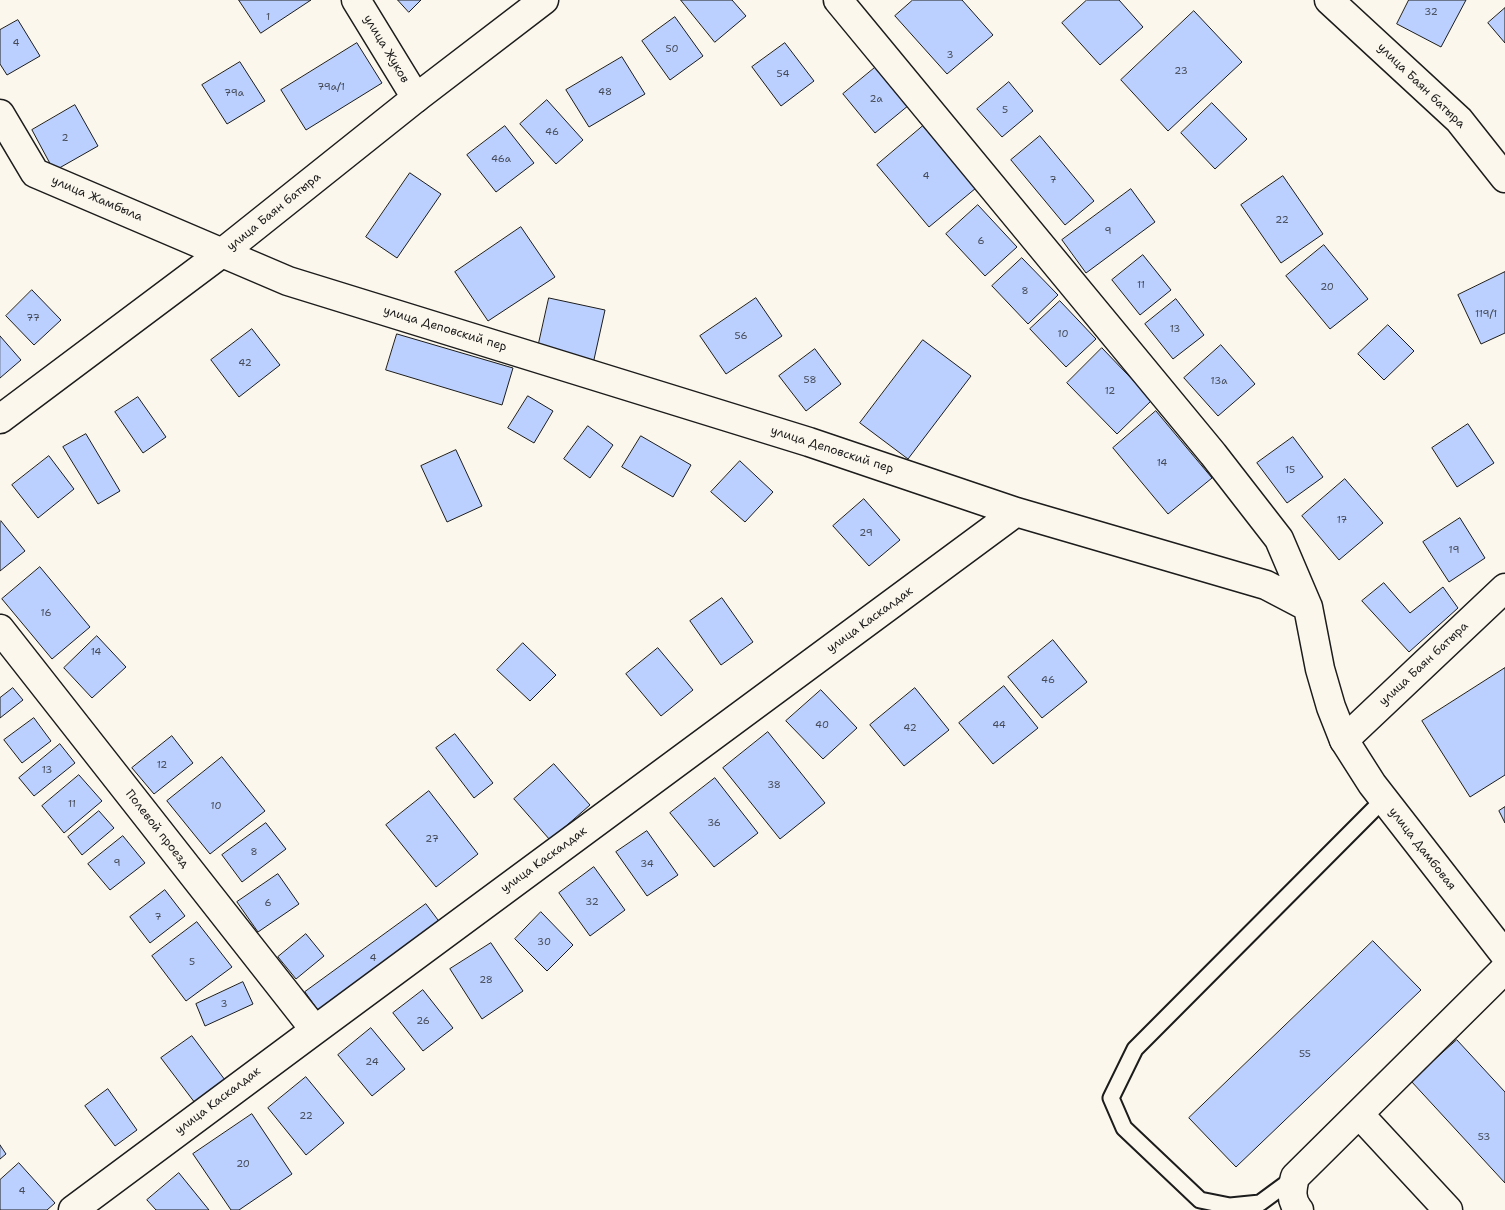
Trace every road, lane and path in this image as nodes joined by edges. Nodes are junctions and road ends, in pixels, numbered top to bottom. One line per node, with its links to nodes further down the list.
1 (356, 0): 5 (street, улица Жуков)
2 (544, 0): 5 (street, улица Баян батыра)
3 (838, 0): 12 (street)
4 (1330, 0): 7 (street, улица Баян батыра)
5 (416, 98): 8 (street, улица Баян батыра)
6 (0, 114): 8 (street, улица Жамбыла)
7 (1505, 178)
8 (223, 252): 9 (street, улица Баян батыра); 10 (street, улица Деповский пер)
9 (0, 419)
10 (1016, 512): 12 (street, улица Деповский пер); 18 (street, улица Каскалдак)
11 (1505, 588): 14 (street, улица Баян батыра)
12 (1308, 606): 14 (street)
13 (0, 629): 18 (street, Полевой проезд)
14 (1344, 740): 15 (street, улица Дамбовая)
15 (1384, 799): 16 (street, улица Дамбовая); 20 (lane)
16 (1505, 955)
17 (1505, 969): 19 (street)
18 (315, 1030): 21 (street, улица Каскалдак)
19 (1359, 1114): 20 (street); 23 (street)
20 (1295, 1177): 22 (street)
21 (73, 1210)
22 (1299, 1210)
23 (1448, 1210)

